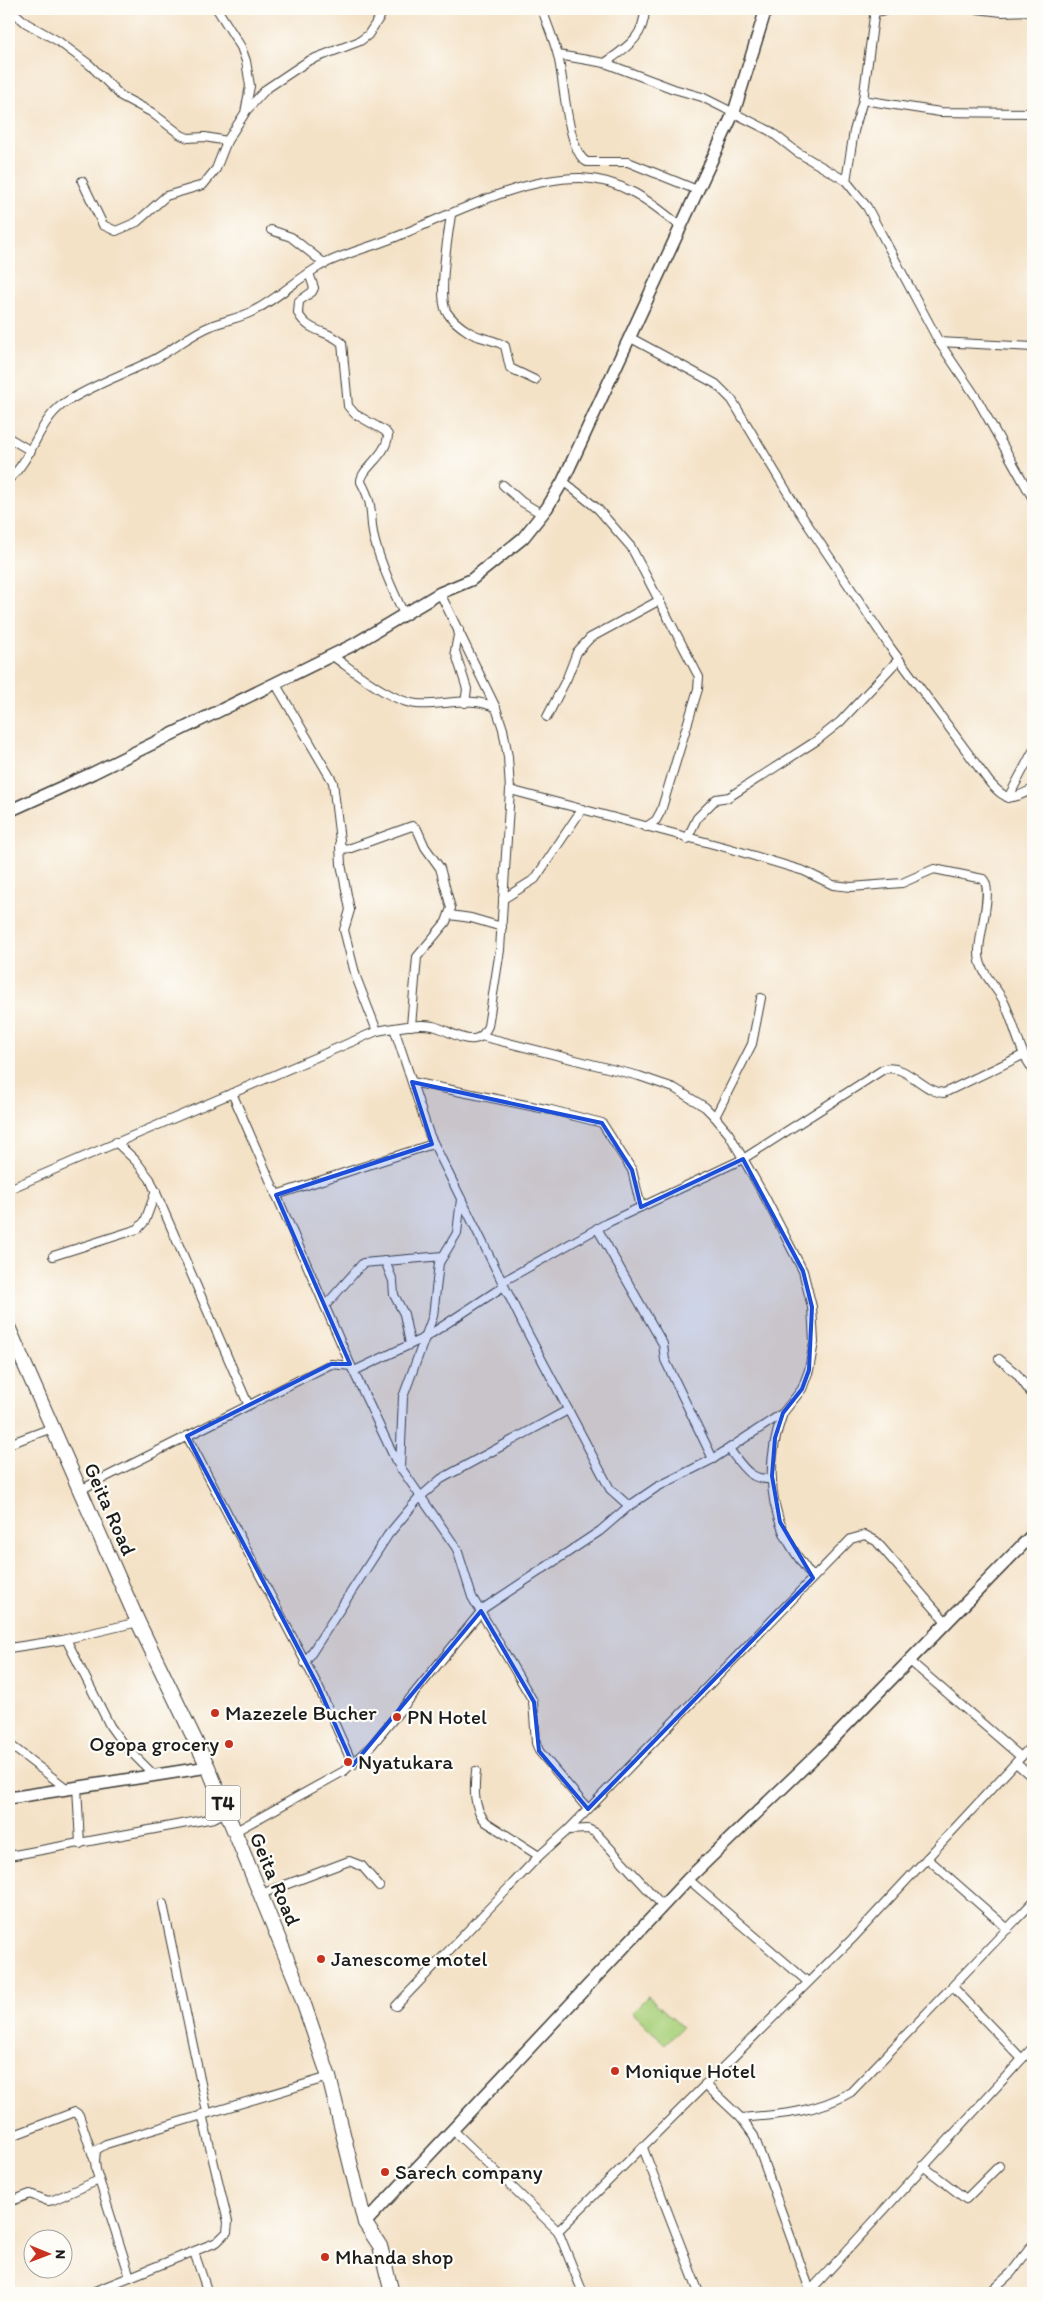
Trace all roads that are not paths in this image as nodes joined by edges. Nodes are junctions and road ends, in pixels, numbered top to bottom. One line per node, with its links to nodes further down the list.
1 (10, 9): 18 (street)
2 (217, 9): 15 (street)
3 (384, 9): 15 (street)
4 (542, 9): 11 (street)
5 (645, 9): 12 (street)
6 (766, 9): 14 (street)
7 (893, 9): 9 (street)
8 (977, 9): 10 (street)
9 (874, 10): 13 (street)
10 (1033, 12)
11 (558, 55): 12 (street); 21 (street)
12 (605, 63): 14 (street)
13 (863, 100): 16 (street); 20 (street)
14 (734, 112): 20 (street); 21 (street)
15 (245, 113): 18 (street)
16 (1033, 113): 17 (street)
17 (1033, 130)
18 (227, 141): 19 (street)
19 (82, 181)
20 (846, 181): 28 (street)
21 (697, 190): 23 (street)
22 (451, 214): 23 (street); 25 (street); 30 (street)
23 (680, 226): 27 (street)
24 (271, 230): 25 (street)
25 (325, 264): 26 (street)
26 (309, 273): 32 (street); 41 (street)
27 (629, 336): 34 (street); 44 (street)
28 (939, 342): 29 (street); 37 (street)
29 (1033, 346)
30 (536, 380)
31 (9, 438): 32 (street)
32 (31, 451): 33 (street)
33 (9, 479)
34 (563, 481): 38 (street); 40 (street)
35 (503, 485): 38 (street)
36 (1033, 487): 37 (street)
37 (1033, 499)
38 (542, 514): 39 (street)
39 (440, 593): 41 (street); 42 (street)
40 (660, 600): 48 (street); 55 (street)
41 (404, 614): 43 (street)
42 (459, 630): 46 (street); 47 (street)
43 (331, 655): 45 (street); 46 (street)
44 (899, 659): 52 (street); 56 (street)
45 (275, 683): 54 (street); 57 (street)
46 (465, 703): 47 (street)
47 (496, 708): 50 (street)
48 (547, 716)
49 (1033, 751): 52 (street)
50 (510, 790): 53 (street); 58 (street)
51 (1033, 790): 52 (street)
52 (1008, 798)
53 (582, 809): 55 (street); 58 (street)
54 (9, 811)
55 (646, 827): 56 (street)
56 (687, 838): 66 (street)
57 (340, 845): 59 (street); 64 (street)
58 (504, 899): 60 (street)
59 (450, 914): 60 (street); 62 (street)
60 (502, 927): 65 (street)
61 (761, 998): 70 (street)
62 (411, 1026): 63 (street); 65 (street)
63 (394, 1028): 64 (street); 68 (street)
64 (378, 1031): 69 (street)
65 (481, 1036): 70 (street)
66 (1023, 1055): 67 (street); 73 (street)
67 (1033, 1070)
68 (412, 1082): 72 (street); 78 (street)
69 (232, 1093): 71 (street); 76 (street)
70 (715, 1117): 73 (street)
71 (116, 1142): 74 (street); 75 (street)
72 (433, 1144): 76 (street); 77 (street)
73 (742, 1159): 78 (street); 93 (street)
74 (9, 1189)
75 (156, 1191): 80 (street); 91 (street)
76 (276, 1195): 84 (street)
77 (461, 1199): 81 (street); 83 (street)
78 (641, 1207): 79 (street)
79 (597, 1228): 83 (street); 98 (street)
80 (53, 1256)
81 (443, 1256): 82 (street); 86 (street)
82 (385, 1260): 84 (street); 87 (street)
83 (503, 1284): 86 (street); 92 (street)
84 (325, 1306): 89 (street)
85 (9, 1329): 94 (highway, Geita Road / T4)
86 (426, 1337): 87 (street); 99 (street)
87 (410, 1344): 89 (street)
88 (999, 1359): 90 (street)
89 (352, 1369): 91 (street); 99 (street)
90 (1033, 1396)
91 (248, 1404): 95 (street)
92 (568, 1410): 102 (street); 103 (street)
93 (783, 1413): 97 (street); 100 (street)
94 (52, 1428): 96 (street); 101 (highway, Geita Road / T4)
95 (187, 1436): 101 (street); 112 (street)
96 (9, 1444)
97 (729, 1449): 98 (street); 100 (street)
98 (713, 1460): 103 (street)
99 (400, 1469): 102 (street)
100 (772, 1479): 105 (street)
101 (80, 1490): 107 (highway, Geita Road / T4)
102 (419, 1498): 106 (street); 112 (street)
103 (629, 1506): 106 (street)
104 (1033, 1534): 108 (street)
105 (813, 1578): 108 (street); 124 (street)
106 (481, 1611): 116 (street); 124 (street)
107 (138, 1622): 109 (street); 117 (highway, Geita Road / T4)
108 (947, 1622): 111 (street)
109 (66, 1639): 110 (street); 119 (street)
110 (9, 1648)
111 (910, 1661): 115 (street); 132 (street)
112 (305, 1663): 116 (street)
113 (9, 1744): 121 (street)
114 (1033, 1744): 115 (street)
115 (1019, 1760): 120 (street); 131 (street)
116 (353, 1765): 127 (street)
117 (208, 1767): 119 (street); 123 (highway, Geita Road / T4)
118 (476, 1771): 130 (street)
119 (154, 1775): 121 (street)
120 (1033, 1778)
121 (71, 1787): 122 (street); 128 (street)
122 (9, 1798)
123 (226, 1812): 127 (highway, Geita Road / T4); 128 (street)
124 (585, 1812): 125 (street); 126 (street)
125 (568, 1830): 126 (street); 130 (street)
126 (592, 1830): 137 (street)
127 (234, 1832): 134 (highway, Geita Road / T4)
128 (80, 1844): 129 (street)
129 (9, 1856)
130 (539, 1856): 141 (street)
131 (928, 1858): 138 (street); 139 (street)
132 (688, 1879): 137 (street); 139 (street)
133 (379, 1886): 134 (street)
134 (261, 1894): 144 (highway, Geita Road / T4)
135 (1033, 1902): 138 (street)
136 (163, 1904): 146 (street)
137 (662, 1906): 148 (street)
138 (1008, 1930): 140 (street)
139 (808, 1982): 145 (street)
140 (954, 1987): 143 (street); 147 (street)
141 (396, 2006)
142 (1033, 2047): 143 (street)
143 (1022, 2059): 152 (street)
144 (329, 2077): 146 (street); 156 (highway, Geita Road / T4)
145 (705, 2084): 147 (street); 150 (street)
146 (205, 2113): 151 (street); 159 (street)
147 (740, 2118): 161 (street)
148 (453, 2130): 156 (street); 157 (street)
149 (9, 2136): 151 (street)
150 (643, 2148): 157 (street); 166 (street)
151 (94, 2161): 154 (street)
152 (923, 2166): 153 (street); 161 (street)
153 (999, 2166)
154 (99, 2180): 155 (street); 160 (street)
155 (9, 2202)
156 (365, 2223): 164 (highway, Geita Road / T4)
157 (558, 2231): 165 (street)
158 (1033, 2244): 167 (street)
159 (194, 2252): 160 (street); 163 (street)
160 (130, 2277): 162 (street)
161 (811, 2292)
162 (90, 2293)
163 (208, 2293)
164 (392, 2293)
165 (583, 2293)
166 (699, 2293)
167 (989, 2293)

